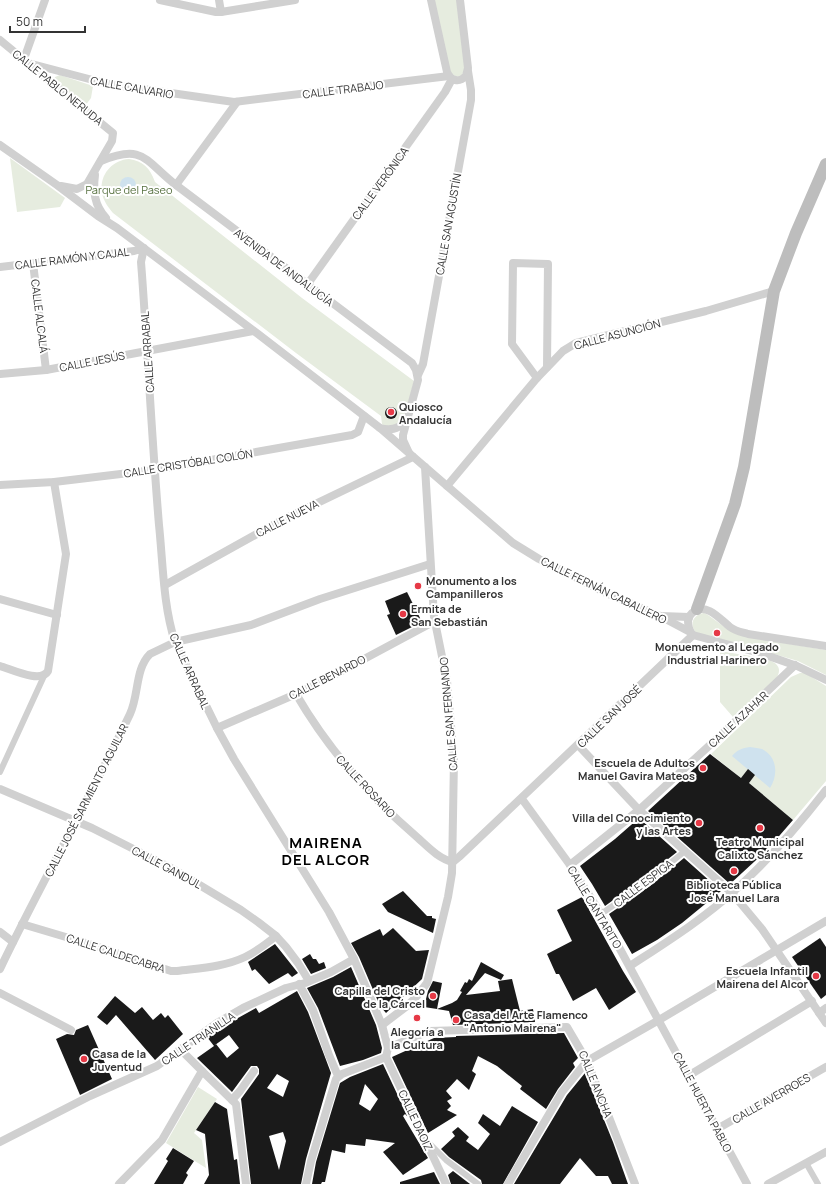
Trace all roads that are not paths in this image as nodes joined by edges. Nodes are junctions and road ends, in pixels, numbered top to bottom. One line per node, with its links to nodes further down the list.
1 (44, 0): 9 (street)
2 (160, 0): 7 (street)
3 (218, 0): 7 (street)
4 (291, 0): 7 (street)
5 (431, 0): 11 (street)
6 (460, 0): 10 (street, CALLE SAN AGUSTÍN)
7 (221, 12)
8 (0, 40): 9 (street, CALLE PABLO NERUDA)
9 (26, 61): 12 (street, CALLE CALVARIO); 14 (street, CALLE PABLO NERUDA)
10 (468, 71): 11 (street, CALLE TRABAJO); 30 (street, CALLE SAN AGUSTÍN)
11 (450, 78): 12 (street, CALLE TRABAJO); 23 (street, CALLE VERÓNICA)
12 (238, 102): 18 (street)
13 (0, 145): 17 (street)
14 (101, 161): 16 (street); 18 (street, AVENIDA DE ANDALUCÍA)
15 (826, 164): 24 (main road)
16 (95, 172): 17 (street); 19 (street)
17 (57, 185): 19 (street)
18 (176, 185): 23 (street, AVENIDA DE ANDALUCÍA)
19 (117, 228): 20 (street)
20 (144, 248): 21 (street, CALLE RAMÓN Y CAJAL); 25 (street); 26 (street, CALLE ARRABAL)
21 (33, 262): 22 (street, CALLE RAMÓN Y CAJAL); 28 (street, CALLE ALCALÁ)
22 (0, 267)
23 (307, 285): 30 (street, AVENIDA DE ANDALUCÍA)
24 (774, 291): 27 (street, CALLE ASUNCIÓN); 44 (main road)
25 (253, 331): 26 (street, CALLE JESÚS); 32 (street)
26 (147, 350): 28 (street, CALLE JESÚS); 37 (street, CALLE ARRABAL)
27 (547, 367): 31 (street, CALLE ASUNCIÓN); 31 (street)
28 (46, 370): 29 (street, CALLE JESÚS)
29 (0, 374)
30 (418, 375): 33 (street)
31 (537, 378): 40 (street, CALLE ASUNCIÓN)
32 (364, 416): 34 (street); 37 (street, CALLE CRISTÓBAL COLÓN)
33 (406, 422): 34 (street); 35 (street)
34 (380, 428): 35 (street)
35 (411, 455): 36 (street, CALLE FERNÁN CABALLERO); 42 (street, CALLE NUEVA)
36 (425, 466): 40 (street, CALLE FERNÁN CABALLERO); 41 (street, CALLE SAN FERNANDO)
37 (154, 470): 38 (street, CALLE CRISTÓBAL COLÓN); 42 (street, CALLE ARRABAL)
38 (54, 482): 39 (street, CALLE CRISTÓBAL COLÓN); 45 (street)
39 (0, 485)
40 (447, 486): 46 (street, CALLE FERNÁN CABALLERO)
41 (430, 564): 47 (street, CALLE SAN FERNANDO); 49 (street, CALLE JOSÉ SARMIENTO AGUILAR)
42 (165, 584): 49 (street, CALLE ARRABAL)
43 (0, 599): 45 (street)
44 (693, 613): 46 (street); 48 (street); 50 (street)
45 (57, 615): 53 (street)
46 (660, 616): 48 (street, CALLE FERNÁN CABALLERO)
47 (435, 621): 55 (street, CALLE BENARDO); 65 (street, CALLE SAN FERNANDO)
48 (692, 634): 51 (street, CALLE FERNÁN CABALLERO); 57 (street, CALLE SAN JOSÉ)
49 (175, 642): 56 (street, CALLE ARRABAL); 63 (street, CALLE JOSÉ SARMIENTO AGUILAR)
50 (826, 646)
51 (795, 665): 54 (street, CALLE FERNÁN CABALLERO); 62 (street, CALLE AZAHAR)
52 (0, 666): 53 (street)
53 (44, 676): 58 (street)
54 (826, 680)
55 (296, 694): 56 (street, CALLE BENARDO); 65 (street, CALLE ROSARIO)
56 (216, 728): 75 (street, CALLE ARRABAL)
57 (578, 745): 61 (street, CALLE SAN JOSÉ); 62 (street)
58 (0, 772)
59 (0, 789): 63 (street, CALLE GANDUL)
60 (826, 790): 67 (street)
61 (522, 799): 65 (street, CALLE SAN JOSÉ); 66 (street, CALLE CANTARITO)
62 (639, 810): 64 (street); 66 (street, CALLE AZAHAR)
63 (77, 820): 70 (street, CALLE JOSÉ SARMIENTO AGUILAR); 72 (street, CALLE GANDUL)
64 (685, 851): 67 (street); 68 (street, CALLE ESPIGA)
65 (453, 862): 85 (street, CALLE SAN FERNANDO)
66 (570, 865): 68 (street, CALLE CANTARITO)
67 (732, 893): 74 (street); 76 (street)
68 (601, 914): 76 (street, CALLE CANTARITO)
69 (826, 922): 74 (street)
70 (22, 924): 72 (street, CALLE CALDECABRA); 73 (street, CALLE JOSÉ SARMIENTO AGUILAR)
71 (0, 932): 73 (street)
72 (276, 936): 78 (street, CALLE GANDUL)
73 (13, 942): 77 (street, CALLE JOSÉ SARMIENTO AGUILAR)
74 (777, 950): 81 (street); 83 (street)
75 (354, 959): 78 (street, CALLE TRIANILLA); 85 (street, CALLE ARRABAL)
76 (630, 966): 83 (street, CALLE CANTARITO)
77 (0, 969)
78 (309, 981): 79 (street, CALLE TRIANILLA)
79 (299, 984): 88 (street, CALLE TRIANILLA); 94 (street)
80 (0, 993): 86 (street)
81 (812, 1001): 82 (street); 95 (street)
82 (823, 1010): 84 (street)
83 (659, 1020): 90 (street); 95 (street, CALLE HUERTA PABLO)
84 (826, 1023)
85 (382, 1026): 87 (street, CALLE ARRABAL)
86 (71, 1030)
87 (388, 1048): 89 (street); 90 (street, CALLE ANCHA)
88 (181, 1050): 92 (street); 99 (street, CALLE TRIANILLA)
89 (386, 1057): 94 (street); 98 (street, CALLE DAOIZ)
90 (588, 1061): 107 (street); 108 (street, CALLE ANCHA)
91 (826, 1067): 97 (street, CALLE AVERROES)
92 (202, 1071): 96 (street); 102 (street)
93 (254, 1071): 96 (street)
94 (338, 1076): 104 (street)
95 (688, 1076): 97 (street, CALLE HUERTA PABLO)
96 (232, 1100): 103 (street)
97 (716, 1129): 109 (street, CALLE HUERTA PABLO)
98 (426, 1140): 105 (street, CALLE DAOIZ); 106 (street)
99 (0, 1142)
100 (826, 1152): 101 (street)
101 (806, 1163): 110 (street); 111 (street)
102 (119, 1184)
103 (246, 1184)
104 (306, 1184)
105 (446, 1184)
106 (478, 1184)
107 (508, 1184)
108 (635, 1184)
109 (747, 1184)
110 (768, 1184)
111 (818, 1184)

